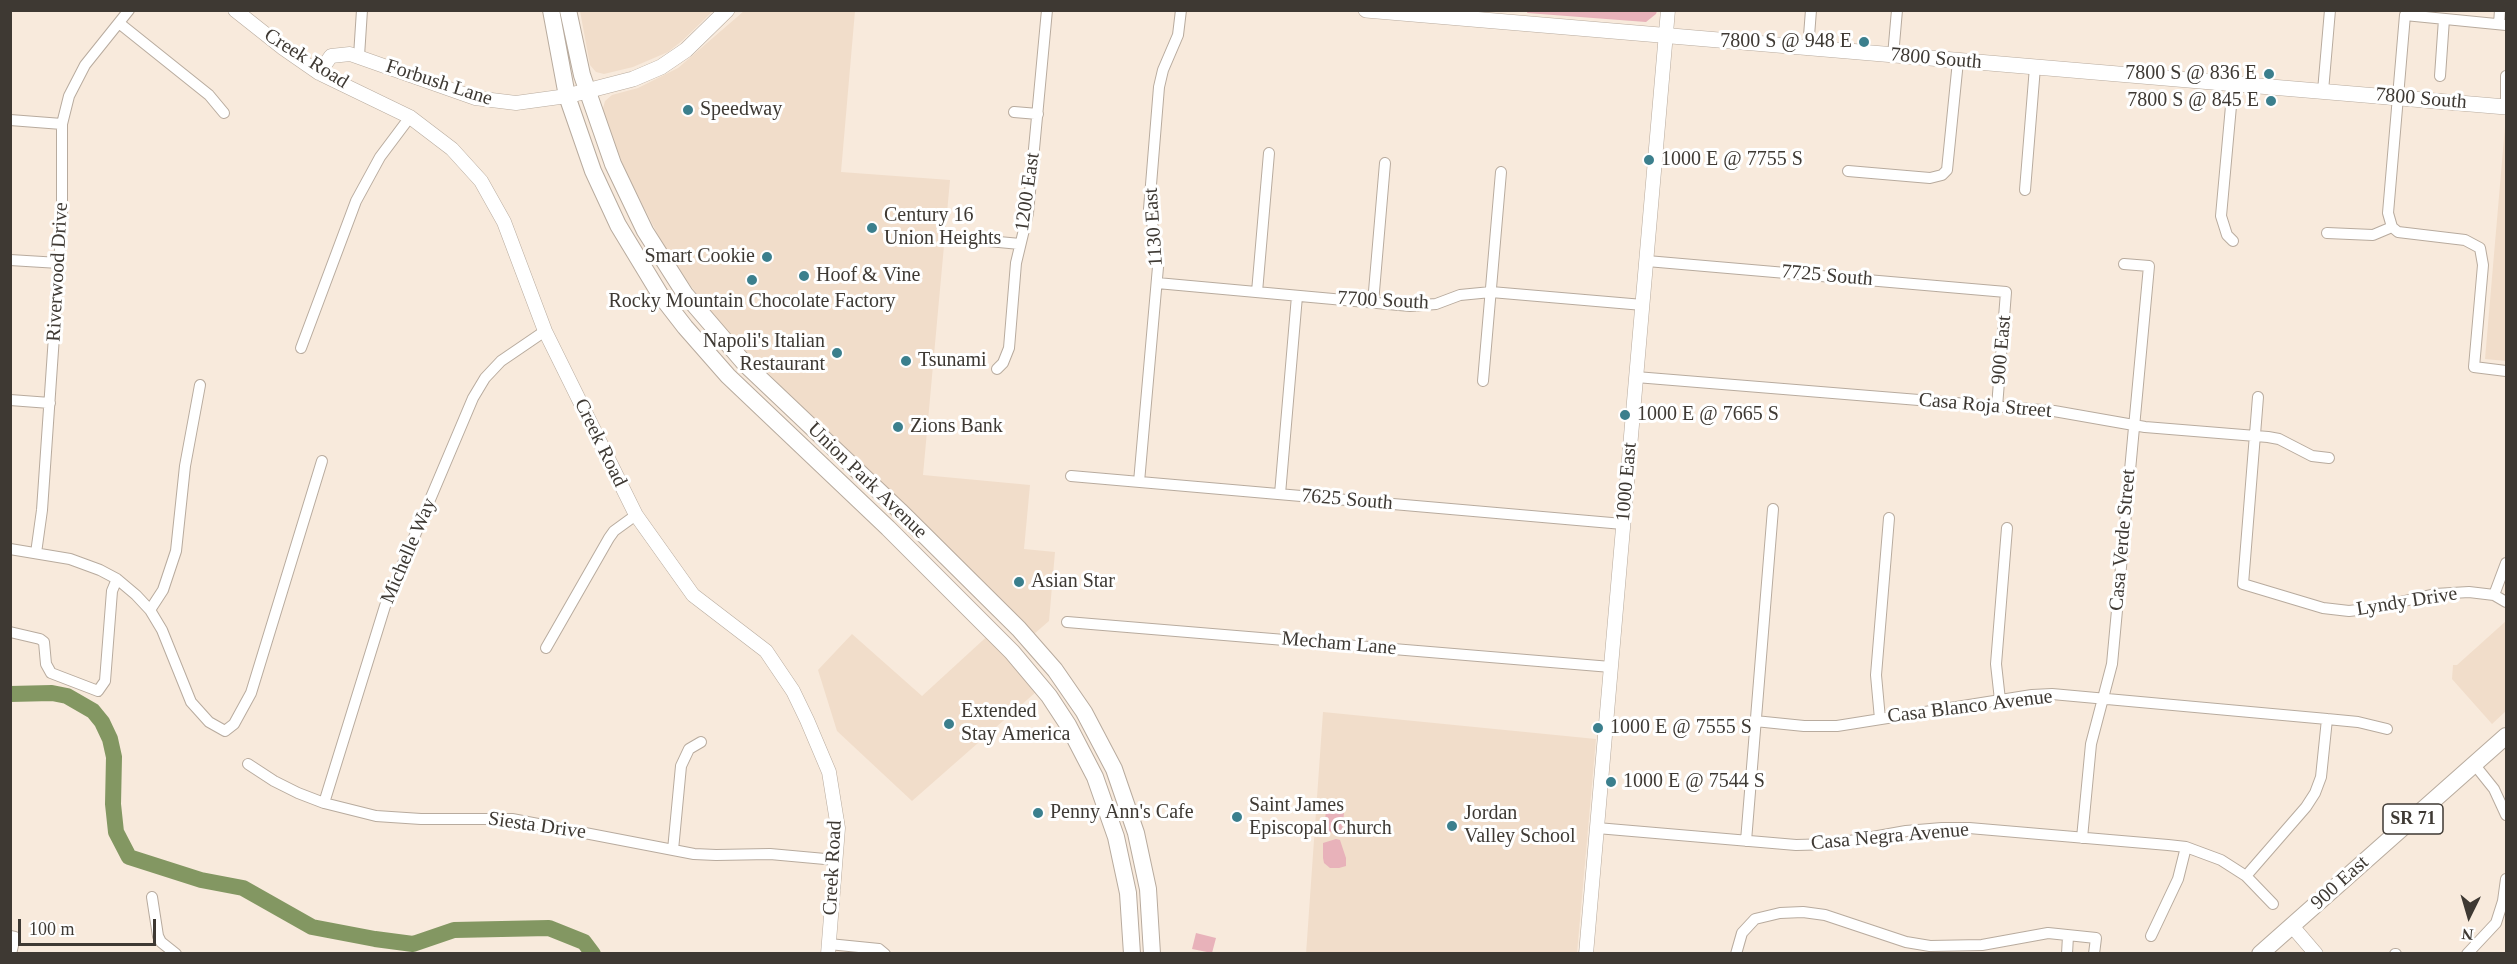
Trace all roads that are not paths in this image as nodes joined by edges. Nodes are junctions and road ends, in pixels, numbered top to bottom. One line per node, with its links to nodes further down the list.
1 (129, 10): 16 (street, Riverwood Drive)
2 (235, 10): 24 (street, Creek Road)
3 (362, 10): 20 (street)
4 (551, 10): 30 (main road, Union Park Avenue)
5 (568, 10): 29 (main road, Union Park Avenue)
6 (727, 10): 29 (main road)
7 (1047, 10): 35 (street, 1200 East)
8 (1182, 10): 53 (street, 1130 East)
9 (1366, 10): 18 (main road, 7800 South)
10 (1668, 10): 18 (street, 1000 East)
11 (1811, 10): 19 (street)
12 (1897, 10): 21 (street)
13 (2330, 10): 28 (street)
14 (2500, 10): 17 (street)
15 (2444, 19): 17 (street); 25 (street); 31 (street)
16 (120, 23): 34 (street); 38 (street, Riverwood Drive)
17 (2503, 24)
18 (1666, 37): 19 (main road, 7800 South); 50 (street, 1000 East)
19 (1808, 49): 21 (main road, 7800 South)
20 (358, 56): 24 (street, Forbush Lane); 30 (street, Forbush Lane)
21 (1893, 56): 22 (main road, 7800 South)
22 (1958, 61): 23 (main road, 7800 South); 41 (street)
23 (2034, 67): 27 (main road, 7800 South); 43 (street)
24 (319, 73): 36 (street, Creek Road)
25 (2440, 76)
26 (2506, 76): 32 (street)
27 (2233, 84): 28 (main road, 7800 South); 47 (street)
28 (2323, 91): 31 (main road, 7800 South)
29 (587, 92): 30 (main road); 125 (main road, Union Park Avenue)
30 (567, 96): 124 (main road, Union Park Avenue)
31 (2398, 98): 32 (main road, 7800 South); 44 (street)
32 (2506, 106)
33 (1014, 112): 35 (street)
34 (224, 113)
35 (1038, 114): 48 (street, 1200 East)
36 (410, 117): 60 (street, Creek Road); 61 (street)
37 (10, 120): 38 (street)
38 (62, 124): 51 (street, Riverwood Drive)
39 (1269, 153): 54 (street)
40 (1385, 163): 58 (street)
41 (1848, 171)
42 (1501, 172): 55 (street)
43 (2025, 190)
44 (2392, 227): 45 (street); 63 (street)
45 (2327, 233)
46 (967, 239): 48 (street)
47 (2234, 241)
48 (1020, 244): 62 (street, 1200 East)
49 (10, 260): 51 (street)
50 (1647, 261): 56 (street, 7725 South); 59 (street, 1000 East)
51 (59, 263): 69 (street, Riverwood Drive)
52 (2124, 264): 71 (street, Casa Verde Street)
53 (1157, 283): 54 (street, 7700 South); 76 (street, 1130 East)
54 (1257, 292): 57 (street, 7700 South)
55 (1491, 292): 58 (street, 7700 South); 59 (street, 7700 South); 65 (street)
56 (2006, 292): 70 (street, 900 East)
57 (1298, 296): 58 (street, 7700 South); 77 (street)
58 (1373, 303)
59 (1643, 305): 64 (street, 1000 East)
60 (545, 331): 79 (street, Creek Road); 104 (street, Michelle Way)
61 (301, 348)
62 (996, 369)
63 (2506, 371)
64 (1636, 377): 70 (street, Casa Roja Street); 81 (street, 1000 East)
65 (1483, 381)
66 (200, 386): 89 (street)
67 (2258, 397): 72 (street)
68 (10, 400): 69 (street)
69 (50, 403): 84 (street, Riverwood Drive)
70 (1997, 407): 71 (street, Casa Roja Street)
71 (2134, 425): 72 (street, Casa Roja Street); 94 (street, Casa Verde Street)
72 (2257, 435): 73 (street, Casa Roja Street); 87 (street, Lyndy Drive)
73 (2329, 458)
74 (322, 461): 89 (street)
75 (1071, 476): 76 (street, 7625 South)
76 (1139, 482): 77 (street, 7625 South)
77 (1280, 494): 81 (street, 7625 South)
78 (1773, 509): 98 (street)
79 (636, 516): 92 (street); 111 (street, Creek Road)
80 (1889, 518): 96 (street)
81 (1623, 524): 93 (street, 1000 East)
82 (2007, 528): 95 (street)
83 (10, 549): 84 (street)
84 (36, 553): 86 (street)
85 (2506, 563): 87 (street)
86 (117, 579): 89 (street); 91 (street)
87 (2494, 595): 88 (street, Lyndy Drive)
88 (2506, 602)
89 (150, 610)
90 (1067, 622): 93 (street, Mecham Lane)
91 (10, 632)
92 (546, 648)
93 (1611, 667): 106 (street, 1000 East)
94 (2103, 699): 95 (street, Casa Blanco Avenue); 97 (street, Casa Blanco Avenue); 107 (street, Casa Verde Street)
95 (2000, 700): 96 (street, Casa Blanco Avenue)
96 (1880, 719): 98 (street, Casa Blanco Avenue)
97 (2327, 719): 99 (street, Casa Blanco Avenue); 112 (street)
98 (1755, 721): 108 (street)
99 (2387, 729)
100 (2506, 736): 103 (main road, SR 71)
101 (701, 742): 110 (street)
102 (248, 764): 104 (street, Siesta Drive)
103 (2474, 765): 105 (street); 116 (main road, 900 East / SR 71)
104 (324, 803): 110 (street, Siesta Drive)
105 (2506, 815)
106 (1597, 828): 108 (street, Casa Negra Avenue); 126 (street, 1000 East)
107 (2082, 838): 108 (street, Casa Negra Avenue); 109 (street, Casa Negra Avenue)
108 (1746, 841)
109 (2187, 847): 112 (street, Casa Negra Avenue); 119 (street)
110 (673, 850): 111 (street, Siesta Drive)
111 (836, 860): 120 (street, Creek Road)
112 (2246, 876): 115 (street, Casa Negra Avenue)
113 (2506, 879): 132 (street)
114 (152, 897): 122 (street)
115 (2273, 904)
116 (2292, 926): 130 (main road, 900 East / SR 71); 131 (street)
117 (10, 936): 121 (street)
118 (2068, 936): 127 (street); 128 (street); 129 (street)
119 (2151, 936)
120 (829, 949): 123 (street)
121 (12, 954)
122 (176, 954)
123 (885, 954)
124 (1132, 954)
125 (1152, 954)
126 (1586, 954)
127 (1736, 954)
128 (2067, 954)
129 (2094, 954)
130 (2260, 954)
131 (2316, 954)
132 (2467, 954)

